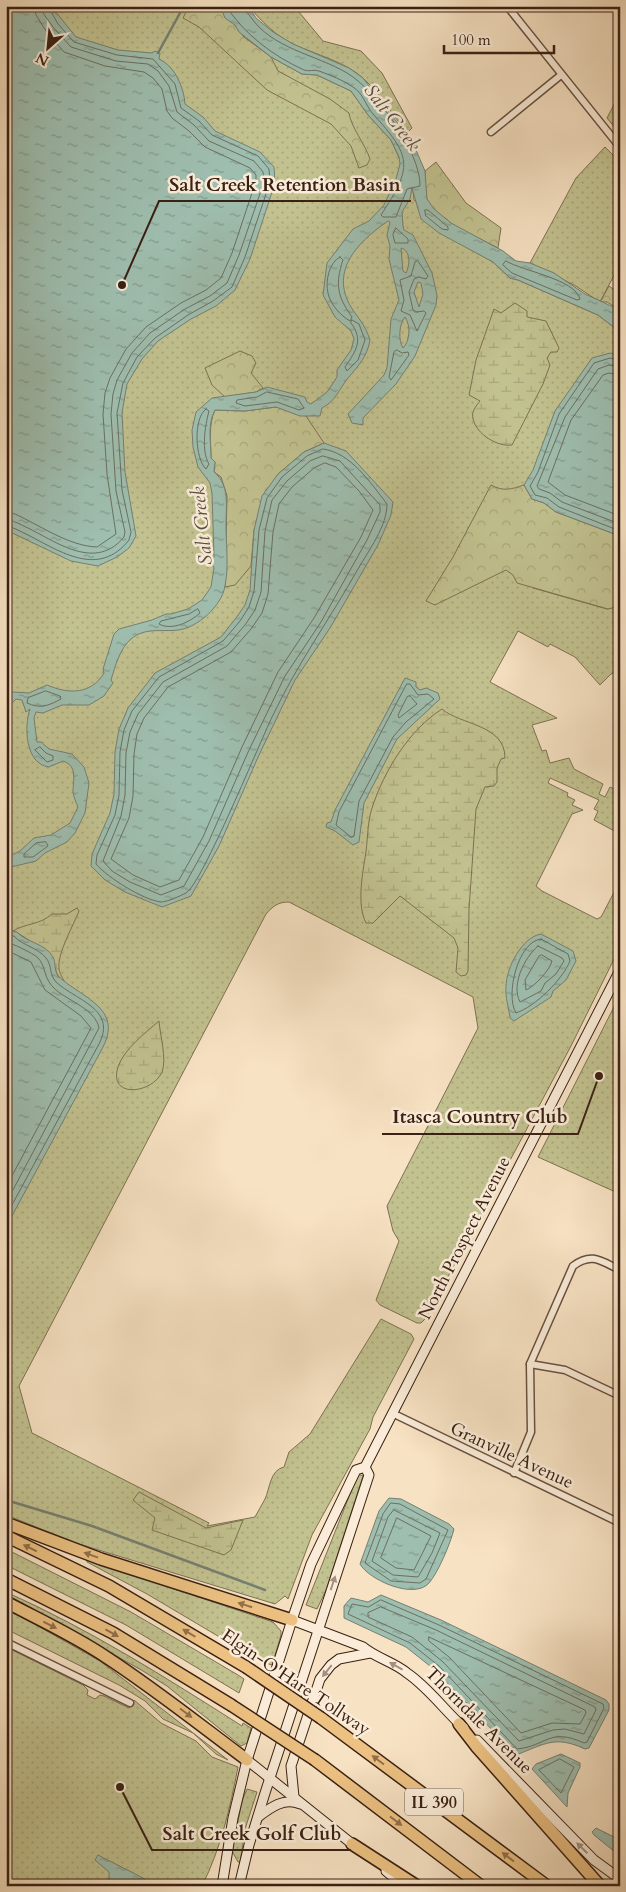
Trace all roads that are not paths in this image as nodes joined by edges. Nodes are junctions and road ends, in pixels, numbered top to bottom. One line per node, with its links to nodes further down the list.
1 (507, 6): 2 (street)
2 (562, 75): 3 (street); 4 (street)
3 (491, 132)
4 (620, 147)
5 (620, 970): 9 (main road, North Prospect Avenue)
6 (620, 1270): 7 (street)
7 (530, 1364): 8 (street); 11 (street)
8 (620, 1396)
9 (392, 1413): 10 (main road, North Prospect Avenue); 11 (street, Granville Avenue)
10 (364, 1467): 17 (main road, North Prospect Avenue); 18 (main road, North Prospect Avenue, one-way to 10)
11 (514, 1473): 13 (street, Granville Avenue)
12 (6, 1523): 17 (highway, one-way to 12)
13 (620, 1523)
14 (6, 1536): 35 (highway, Elgin-O'Hare Tollway / IL 390, one-way to 14, bridge)
15 (6, 1579): 34 (highway, IL 390, one-way to 34, bridge)
16 (6, 1602): 23 (highway, one-way to 23)
17 (292, 1620): 18 (main road, Thorndale Avenue); 23 (main road, North Prospect Avenue)
18 (318, 1629): 20 (main road, Thorndale Avenue); 24 (main road, North Prospect Avenue)
19 (6, 1642): 21 (street)
20 (370, 1653): 22 (main road, Thorndale Avenue, one-way to 20); 25 (main road, one-way to 25)
21 (130, 1703)
22 (459, 1724): 29 (main road, Thorndale Avenue, one-way to 22); 36 (highway)
23 (247, 1760): 24 (main road); 30 (main road, North Prospect Avenue)
24 (270, 1778): 25 (main road); 27 (main road, North Prospect Avenue)
25 (294, 1797): 26 (main road)
26 (306, 1807): 27 (main road); 28 (main road)
27 (258, 1817): 31 (main road, North Prospect Avenue)
28 (352, 1844): 32 (main road); 33 (highway)
29 (620, 1880)
30 (222, 1886)
31 (239, 1886)
32 (404, 1886)
33 (417, 1886)
34 (481, 1886)
35 (548, 1886)
36 (600, 1886)

